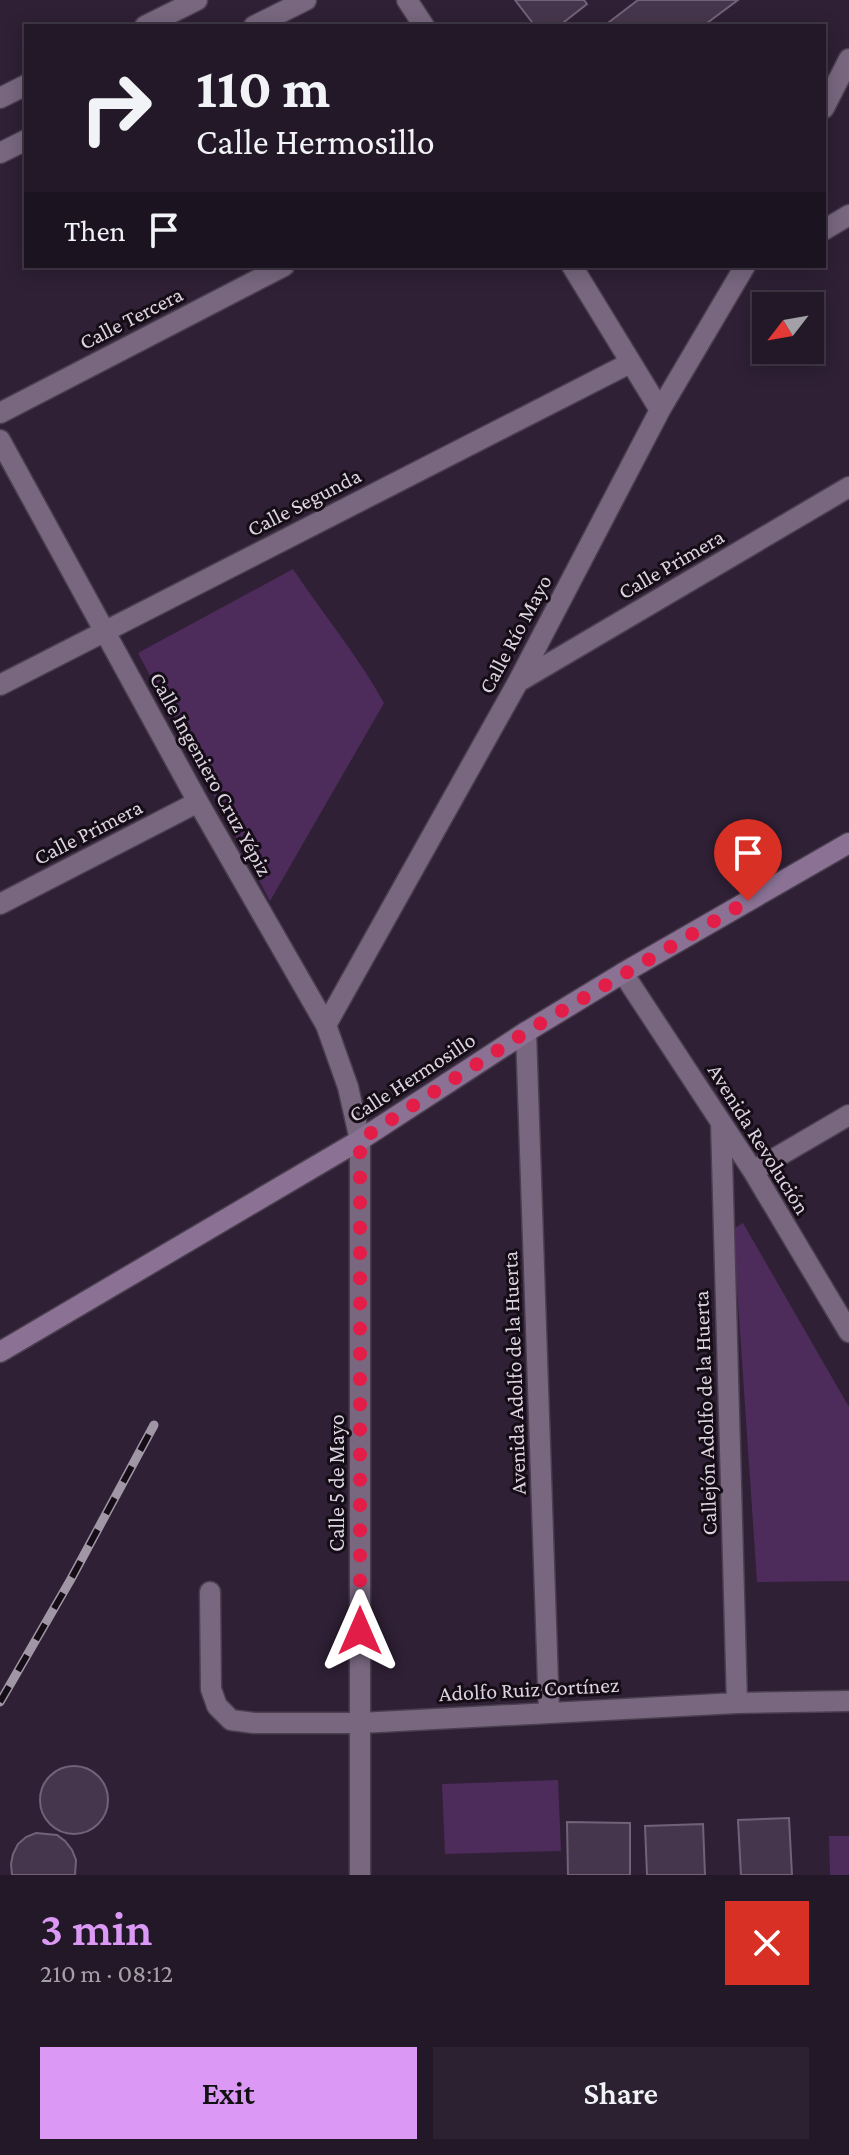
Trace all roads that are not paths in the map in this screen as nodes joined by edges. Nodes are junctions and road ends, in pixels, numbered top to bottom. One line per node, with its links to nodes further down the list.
1 (197, 0): 4 (street)
2 (306, 0): 5 (street)
3 (407, 0): 6 (street)
4 (149, 24)
5 (258, 24)
6 (423, 24)
7 (849, 59): 10 (street)
8 (24, 86): 9 (street)
9 (0, 98)
10 (826, 104)
11 (24, 141): 12 (street)
12 (0, 153)
13 (849, 215): 14 (street)
14 (826, 229)
15 (280, 268): 20 (street, Calle Tercera)
16 (573, 268): 18 (street)
17 (742, 272): 19 (street, Calle Río Mayo)
18 (630, 363): 19 (street); 23 (street, Calle Segunda)
19 (660, 410): 24 (street, Calle Río Mayo)
20 (0, 413)
21 (0, 440): 23 (street, Calle Ingeniero Cruz Yépiz)
22 (849, 487): 24 (street, Calle Primera)
23 (103, 631): 25 (street, Calle Segunda); 26 (street, Calle Ingeniero Cruz Yépiz)
24 (518, 682): 30 (street, Calle Río Mayo)
25 (0, 685)
26 (198, 802): 28 (street, Calle Primera); 30 (street, Calle Ingeniero Cruz Yépiz)
27 (849, 843): 29 (street, Calle Hermosillo)
28 (0, 904)
29 (623, 973): 31 (street, Calle Hermosillo); 33 (street, Avenida Revolución)
30 (326, 1025): 34 (street, Calle Ingeniero Cruz Yépiz)
31 (526, 1032): 34 (street, Calle Hermosillo); 41 (street, Avenida Adolfo de la Huerta)
32 (849, 1115): 35 (street)
33 (721, 1122): 35 (street, Avenida Revolución); 40 (street, Callejón Adolfo de la Huerta)
34 (360, 1140): 37 (street, Calle Hermosillo); 42 (street, Calle 5 de Mayo)
35 (753, 1171): 36 (street, Avenida Revolución)
36 (849, 1332)
37 (0, 1352)
38 (210, 1592): 42 (street, Adolfo Ruiz Cortínez)
39 (849, 1701): 40 (street, Adolfo Ruiz Cortínez)
40 (737, 1703): 41 (street, Adolfo Ruiz Cortínez)
41 (549, 1712): 42 (street, Adolfo Ruiz Cortínez)
42 (360, 1723): 43 (street, Calle 5 de Mayo)
43 (360, 1875)

